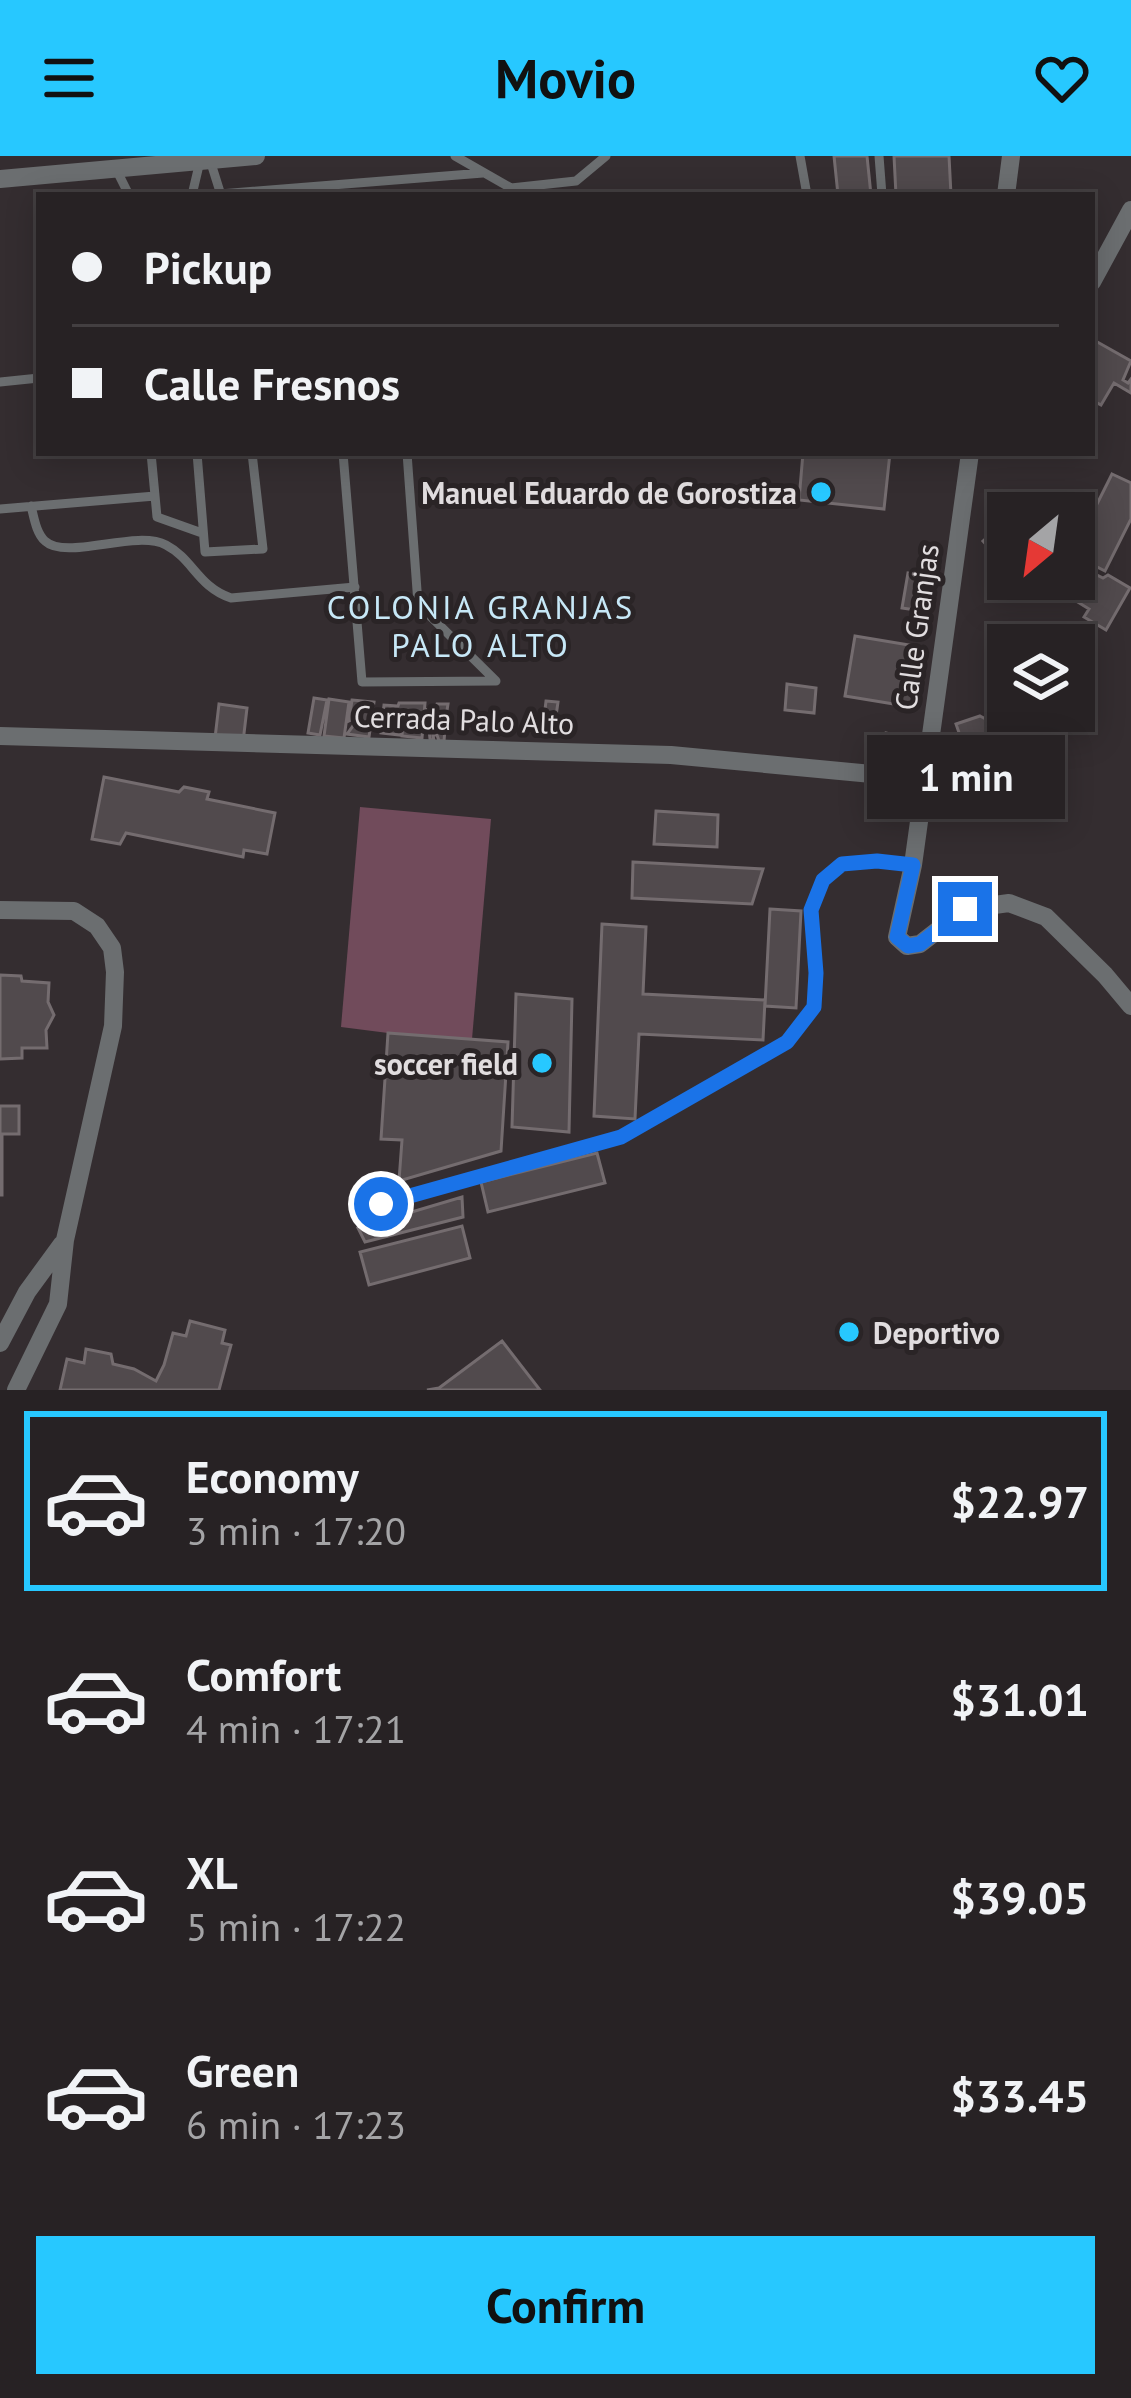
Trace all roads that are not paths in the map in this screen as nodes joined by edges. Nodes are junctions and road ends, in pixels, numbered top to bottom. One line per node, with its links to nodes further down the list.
1 (256, 156): 7 (street)
2 (455, 156): 9 (lane)
3 (606, 156): 9 (lane)
4 (800, 156): 15 (lane)
5 (879, 156): 16 (lane)
6 (1011, 156): 17 (street)
7 (205, 160): 8 (street); 12 (lane); 13 (lane)
8 (116, 169): 10 (street); 11 (lane)
9 (483, 173): 14 (lane)
10 (0, 179)
11 (128, 192)
12 (193, 192)
13 (219, 192)
14 (245, 192)
15 (806, 192)
16 (882, 192)
17 (1006, 192)
18 (1131, 210): 19 (street)
19 (1095, 276)
20 (36, 378): 21 (lane)
21 (0, 382)
22 (151, 456): 30 (lane)
23 (197, 456): 33 (lane)
24 (252, 456): 33 (lane)
25 (343, 456): 34 (lane)
26 (407, 456): 34 (lane)
27 (970, 456): 29 (street, Calle Granjas)
28 (984, 456): 29 (street)
29 (967, 477): 36 (street, Calle Granjas)
30 (155, 496): 31 (lane); 33 (lane)
31 (31, 506): 32 (lane); 34 (lane)
32 (0, 508)
33 (202, 533)
34 (355, 587)
35 (0, 736): 36 (street, Cerrada Palo Alto)
36 (925, 779): 37 (street, Calle Granjas)
37 (913, 865): 39 (street, Calle Granjas); 40 (lane)
38 (0, 910): 41 (street)
39 (1131, 1006)
40 (381, 1204)
41 (64, 1240): 42 (street); 43 (street)
42 (0, 1343)
43 (16, 1390)

